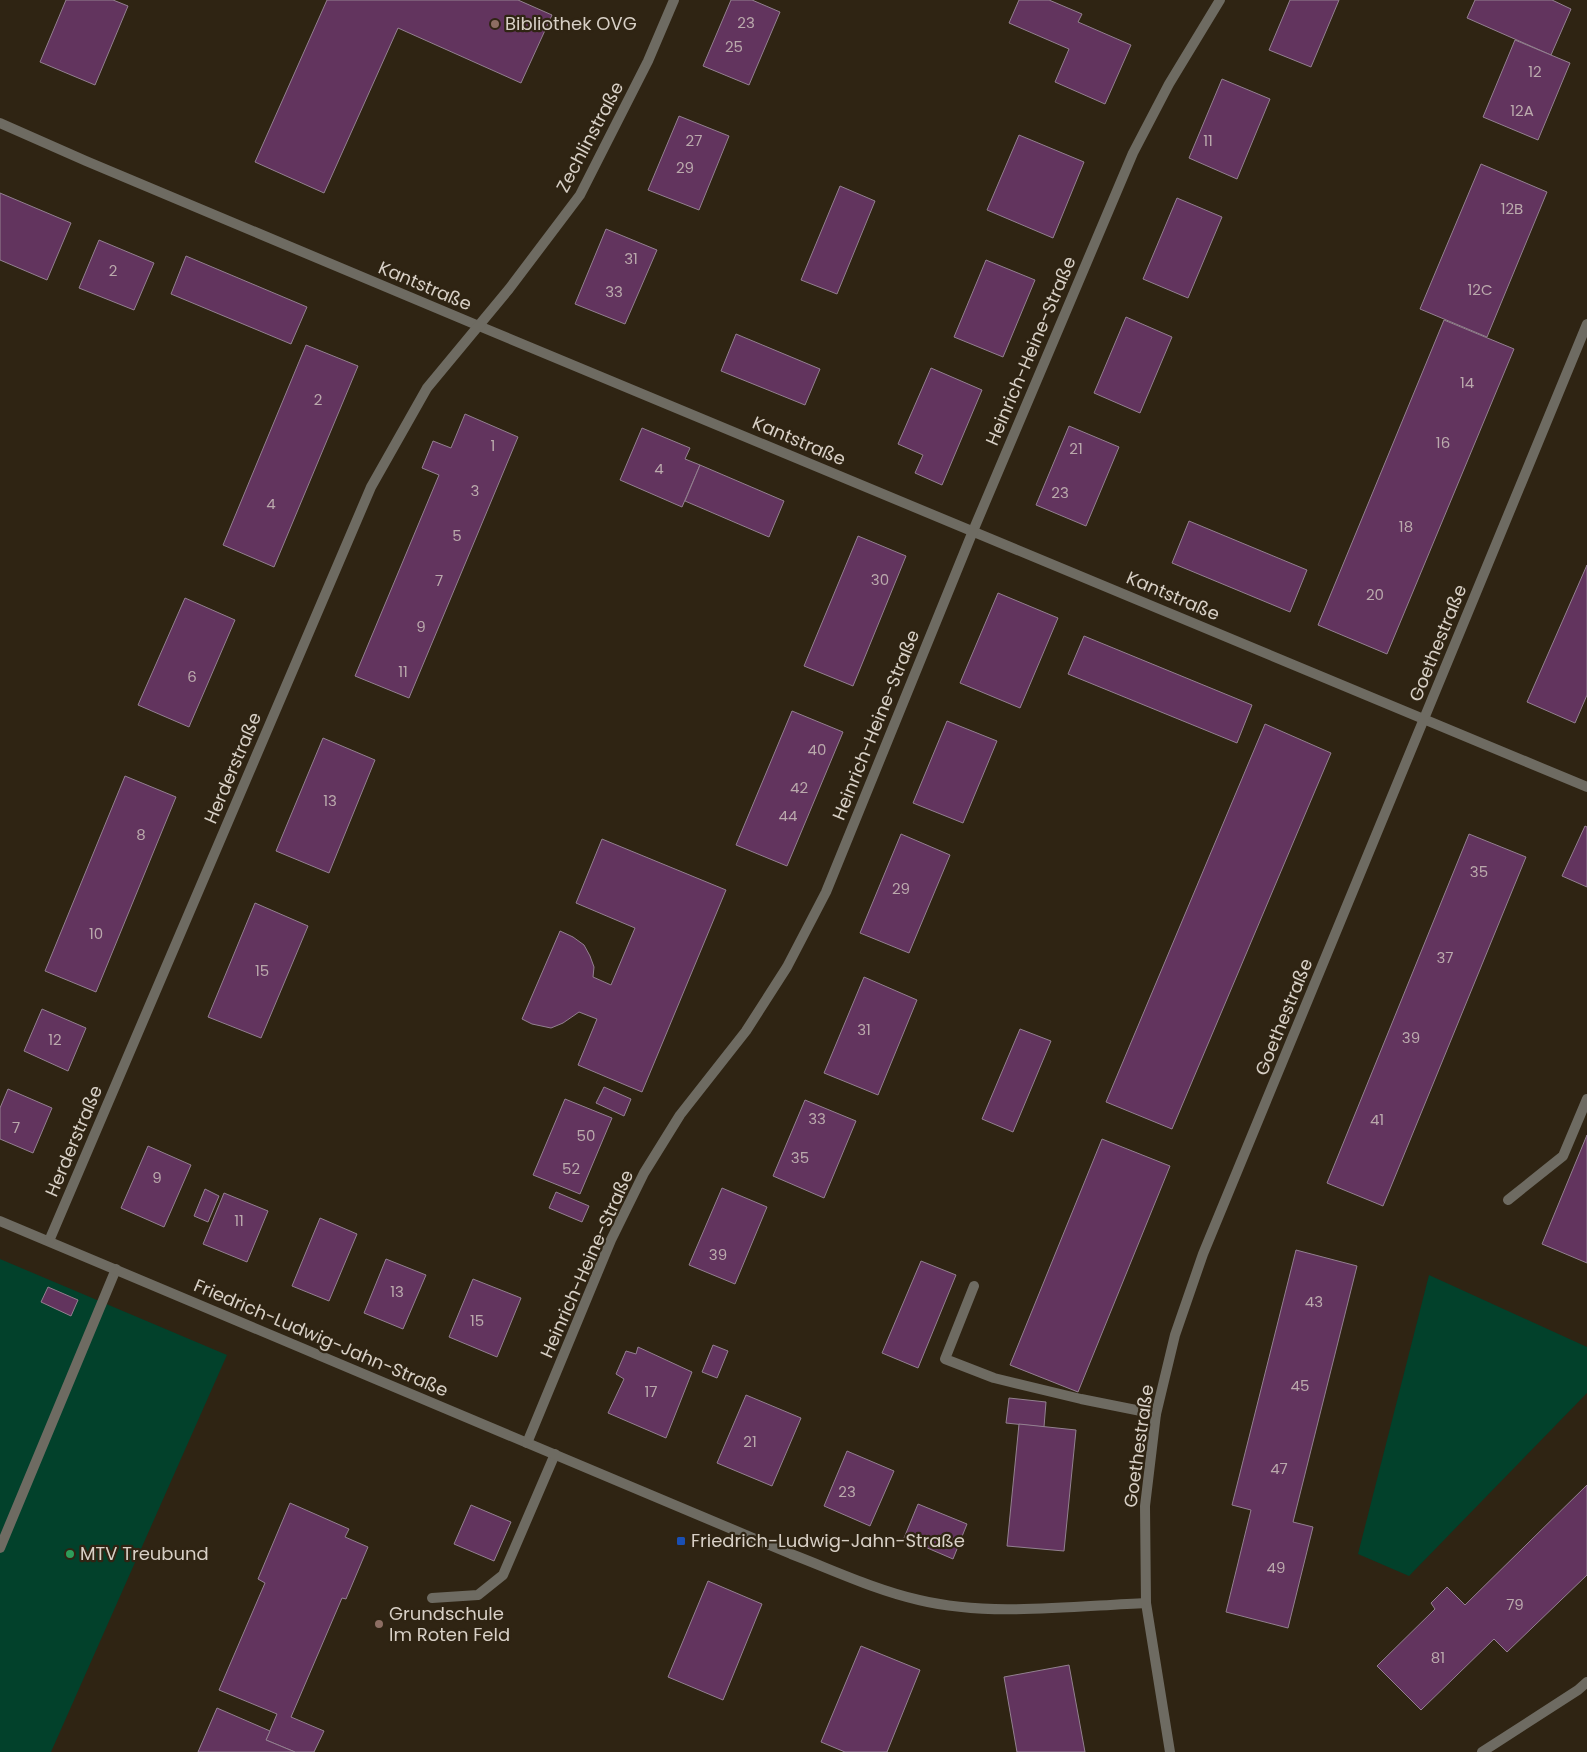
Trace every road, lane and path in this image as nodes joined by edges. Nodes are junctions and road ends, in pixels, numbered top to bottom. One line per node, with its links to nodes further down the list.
1 (674, 0): 5 (street, Zechlinstraße)
2 (1220, 0): 6 (street, Heinrich-Heine-Straße)
3 (0, 123): 5 (street, Kantstraße)
4 (1587, 324): 7 (street, Goethestraße)
5 (479, 326): 6 (street, Kantstraße); 12 (street, Herderstraße)
6 (972, 530): 7 (street, Kantstraße); 16 (street, Heinrich-Heine-Straße)
7 (1425, 718): 8 (street, Kantstraße); 15 (street, Goethestraße)
8 (1587, 787)
9 (1587, 1099): 10 (street)
10 (1508, 1200)
11 (0, 1221): 12 (street, Friedrich-Ludwig-Jahn-Straße)
12 (49, 1241): 13 (street, Friedrich-Ludwig-Jahn-Straße)
13 (116, 1270): 16 (street, Friedrich-Ludwig-Jahn-Straße); 18 (street)
14 (974, 1286): 15 (street)
15 (1156, 1414): 20 (street, Goethestraße)
16 (528, 1443): 17 (street, Friedrich-Ludwig-Jahn-Straße)
17 (555, 1454): 19 (street); 20 (street, Friedrich-Ludwig-Jahn-Straße)
18 (0, 1548)
19 (432, 1598)
20 (1146, 1603): 22 (street, Goethestraße)
21 (1587, 1682): 23 (street)
22 (1170, 1752)
23 (1482, 1752)

